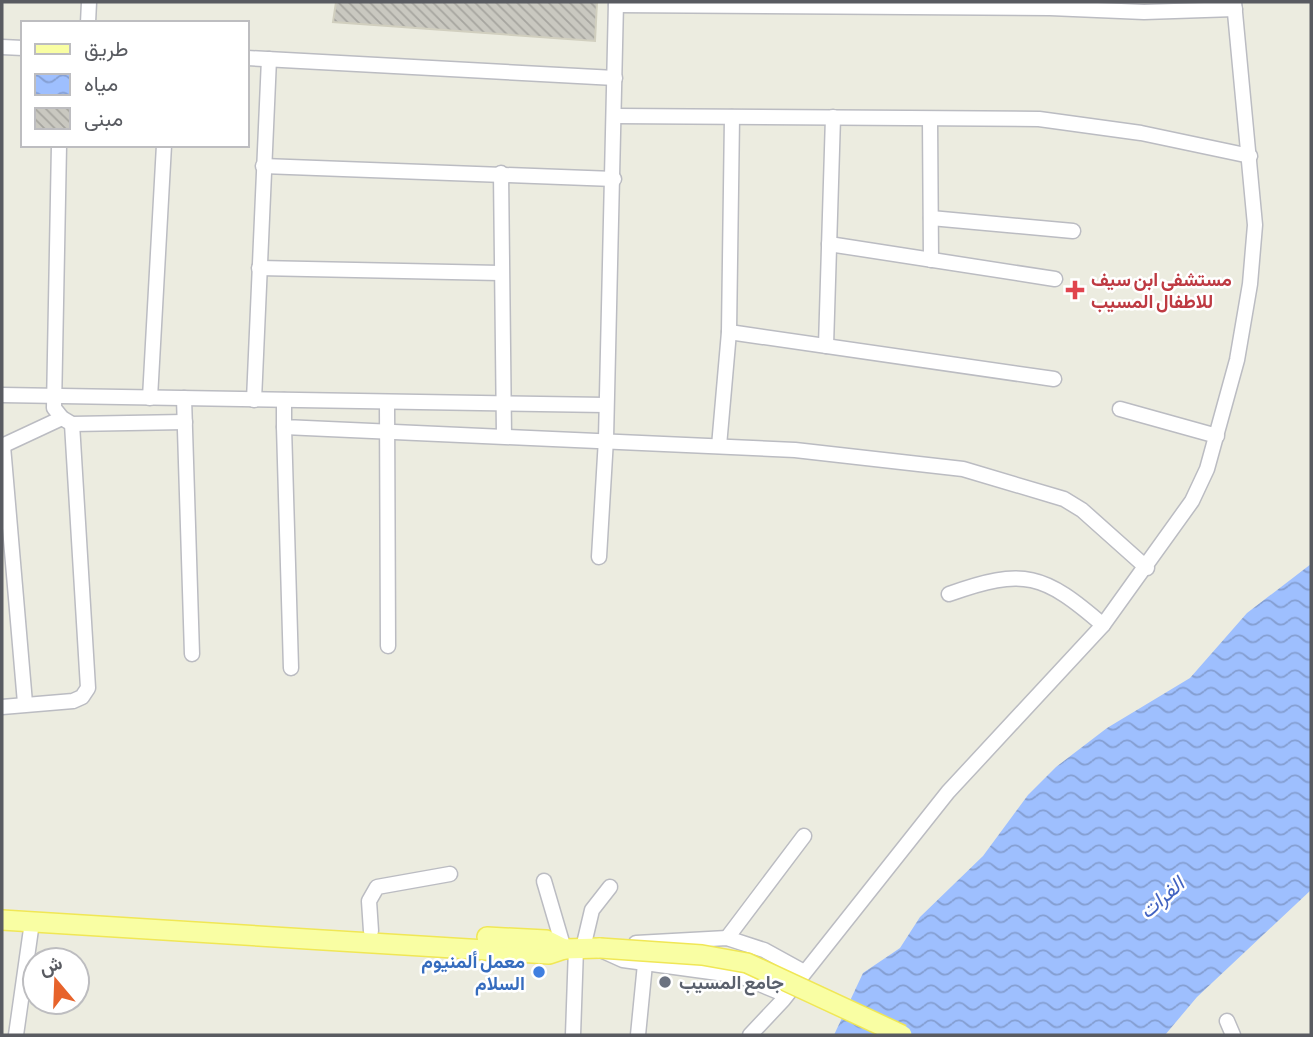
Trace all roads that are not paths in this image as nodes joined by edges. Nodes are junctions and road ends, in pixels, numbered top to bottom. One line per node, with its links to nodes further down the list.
1 (89, 2): 7 (street)
2 (616, 3): 3 (street); 12 (street)
3 (716, 4): 4 (street)
4 (817, 4): 5 (street)
5 (924, 4): 6 (street)
6 (1235, 6): 19 (street)
7 (88, 21)
8 (2, 47): 9 (street)
9 (21, 48)
10 (248, 58): 11 (street)
11 (269, 59): 12 (street); 20 (street)
12 (615, 78): 13 (street)
13 (616, 116): 14 (street); 22 (street)
14 (732, 117): 15 (street); 30 (street)
15 (833, 117): 16 (street); 25 (street)
16 (930, 119): 19 (street); 23 (street)
17 (59, 147): 34 (street)
18 (164, 147): 35 (street)
19 (1250, 156): 48 (street)
20 (263, 166): 21 (street); 27 (street)
21 (501, 173): 22 (street); 28 (street)
22 (614, 179): 41 (street)
23 (931, 218): 24 (street); 26 (street)
24 (1073, 231)
25 (829, 244): 26 (street); 31 (street)
26 (931, 260): 29 (street)
27 (259, 268): 28 (street); 37 (street)
28 (500, 273): 40 (street)
29 (1055, 279)
30 (729, 332): 31 (street); 51 (street)
31 (826, 346): 32 (street)
32 (1054, 379)
33 (2, 395): 34 (street)
34 (53, 396): 35 (street); 43 (street)
35 (150, 398): 36 (street)
36 (184, 398): 37 (street); 44 (street)
37 (254, 400): 38 (street)
38 (284, 400): 39 (street); 45 (street)
39 (387, 402): 40 (street); 46 (street)
40 (502, 404): 41 (street); 47 (street)
41 (606, 405): 49 (street)
42 (1120, 409): 48 (street)
43 (67, 421): 44 (street); 50 (street); 59 (street)
44 (185, 422): 57 (street)
45 (284, 427): 46 (street); 58 (street)
46 (388, 431): 47 (street); 56 (street)
47 (504, 436): 49 (street)
48 (1217, 436): 53 (street)
49 (606, 439): 51 (street); 52 (street)
50 (3, 446): 59 (street)
51 (719, 446): 53 (street)
52 (599, 557)
53 (1147, 568): 55 (street)
54 (949, 594): 55 (street)
55 (1103, 625): 72 (street)
56 (388, 646)
57 (192, 654)
58 (291, 668)
59 (25, 704): 60 (street)
60 (2, 707)
61 (804, 836): 69 (street)
62 (450, 874): 68 (street)
63 (544, 881): 70 (street)
64 (610, 887): 70 (street)
65 (2, 907): 68 (main road)
66 (2, 920): 67 (main road)
67 (32, 922): 70 (main road); 75 (street)
68 (371, 931): 70 (main road)
69 (727, 938): 70 (street); 72 (street)
70 (581, 948): 71 (street); 76 (street); 79 (main road, bridge)
71 (645, 964): 73 (street); 77 (street)
72 (804, 972): 73 (street)
73 (786, 995): 78 (street)
74 (1227, 1021): 80 (street)
75 (16, 1035)
76 (573, 1035)
77 (638, 1035)
78 (750, 1035)
79 (902, 1035)
80 (1233, 1035)

